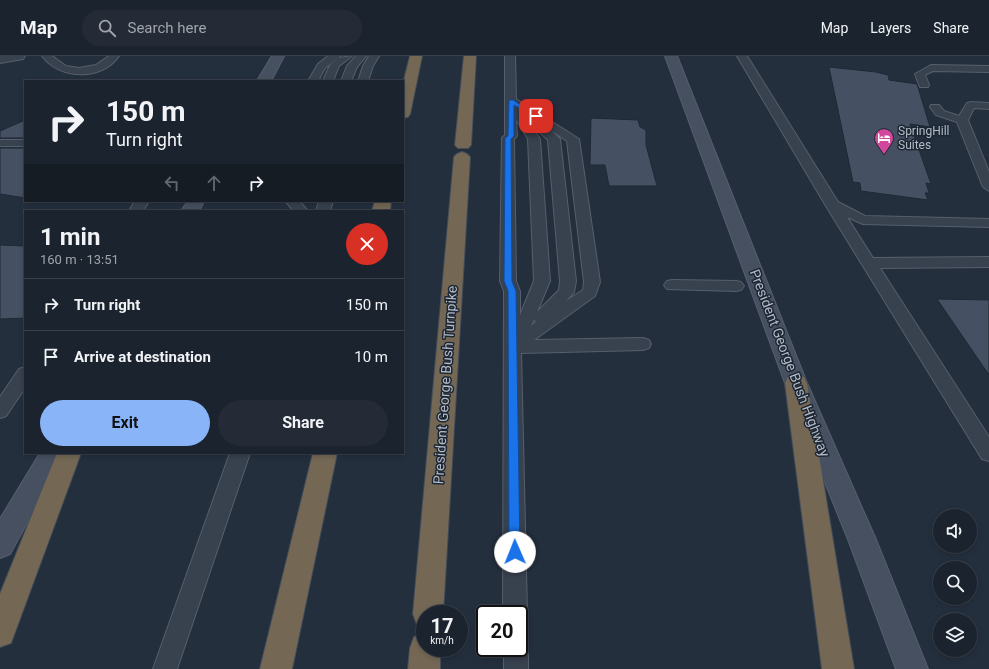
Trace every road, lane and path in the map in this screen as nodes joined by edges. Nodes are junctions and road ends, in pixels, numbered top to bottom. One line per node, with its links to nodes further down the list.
1 (19, 56): 14 (street)
2 (47, 56): 3 (lane)
3 (114, 56)
4 (278, 56): 16 (main road)
5 (335, 56): 17 (lane)
6 (348, 56): 18 (lane)
7 (361, 56): 19 (lane)
8 (416, 56): 26 (highway)
9 (470, 56): 50 (highway, President George Bush Turnpike)
10 (510, 56): 23 (lane)
11 (671, 56): 42 (main road, President George Bush Highway)
12 (742, 56): 32 (lane)
13 (373, 58): 20 (lane); 21 (lane)
14 (0, 59)
15 (989, 69): 22 (lane)
16 (265, 80)
17 (313, 80)
18 (328, 80)
19 (346, 80)
20 (363, 80)
21 (369, 80)
22 (924, 85)
23 (511, 101): 40 (lane); 40 (lane); 40 (lane); 40 (lane)
24 (989, 106): 27 (lane)
25 (935, 107): 27 (lane)
26 (404, 110)
27 (962, 120): 30 (lane)
28 (0, 143): 29 (lane)
29 (24, 144)
30 (989, 187)
31 (293, 202): 33 (lane)
32 (833, 205): 34 (lane); 36 (lane)
33 (301, 210)
34 (989, 223)
35 (989, 262): 36 (lane)
36 (869, 263): 44 (lane)
37 (672, 285): 38 (lane)
38 (736, 286)
39 (643, 344): 40 (lane)
40 (513, 347): 51 (lane)
41 (24, 375): 43 (lane)
42 (796, 382): 59 (highway); 60 (main road, President George Bush Highway)
43 (0, 411)
44 (989, 453)
45 (52, 454): 49 (main road)
46 (69, 454): 52 (highway)
47 (240, 454): 55 (lane)
48 (325, 454): 56 (highway)
49 (0, 545)
50 (429, 605)
51 (515, 605)
52 (0, 632)
53 (425, 657): 57 (highway)
54 (516, 657): 58 (lane)
55 (165, 669)
56 (276, 669)
57 (424, 669)
58 (516, 669)
59 (838, 669)
60 (912, 669)

